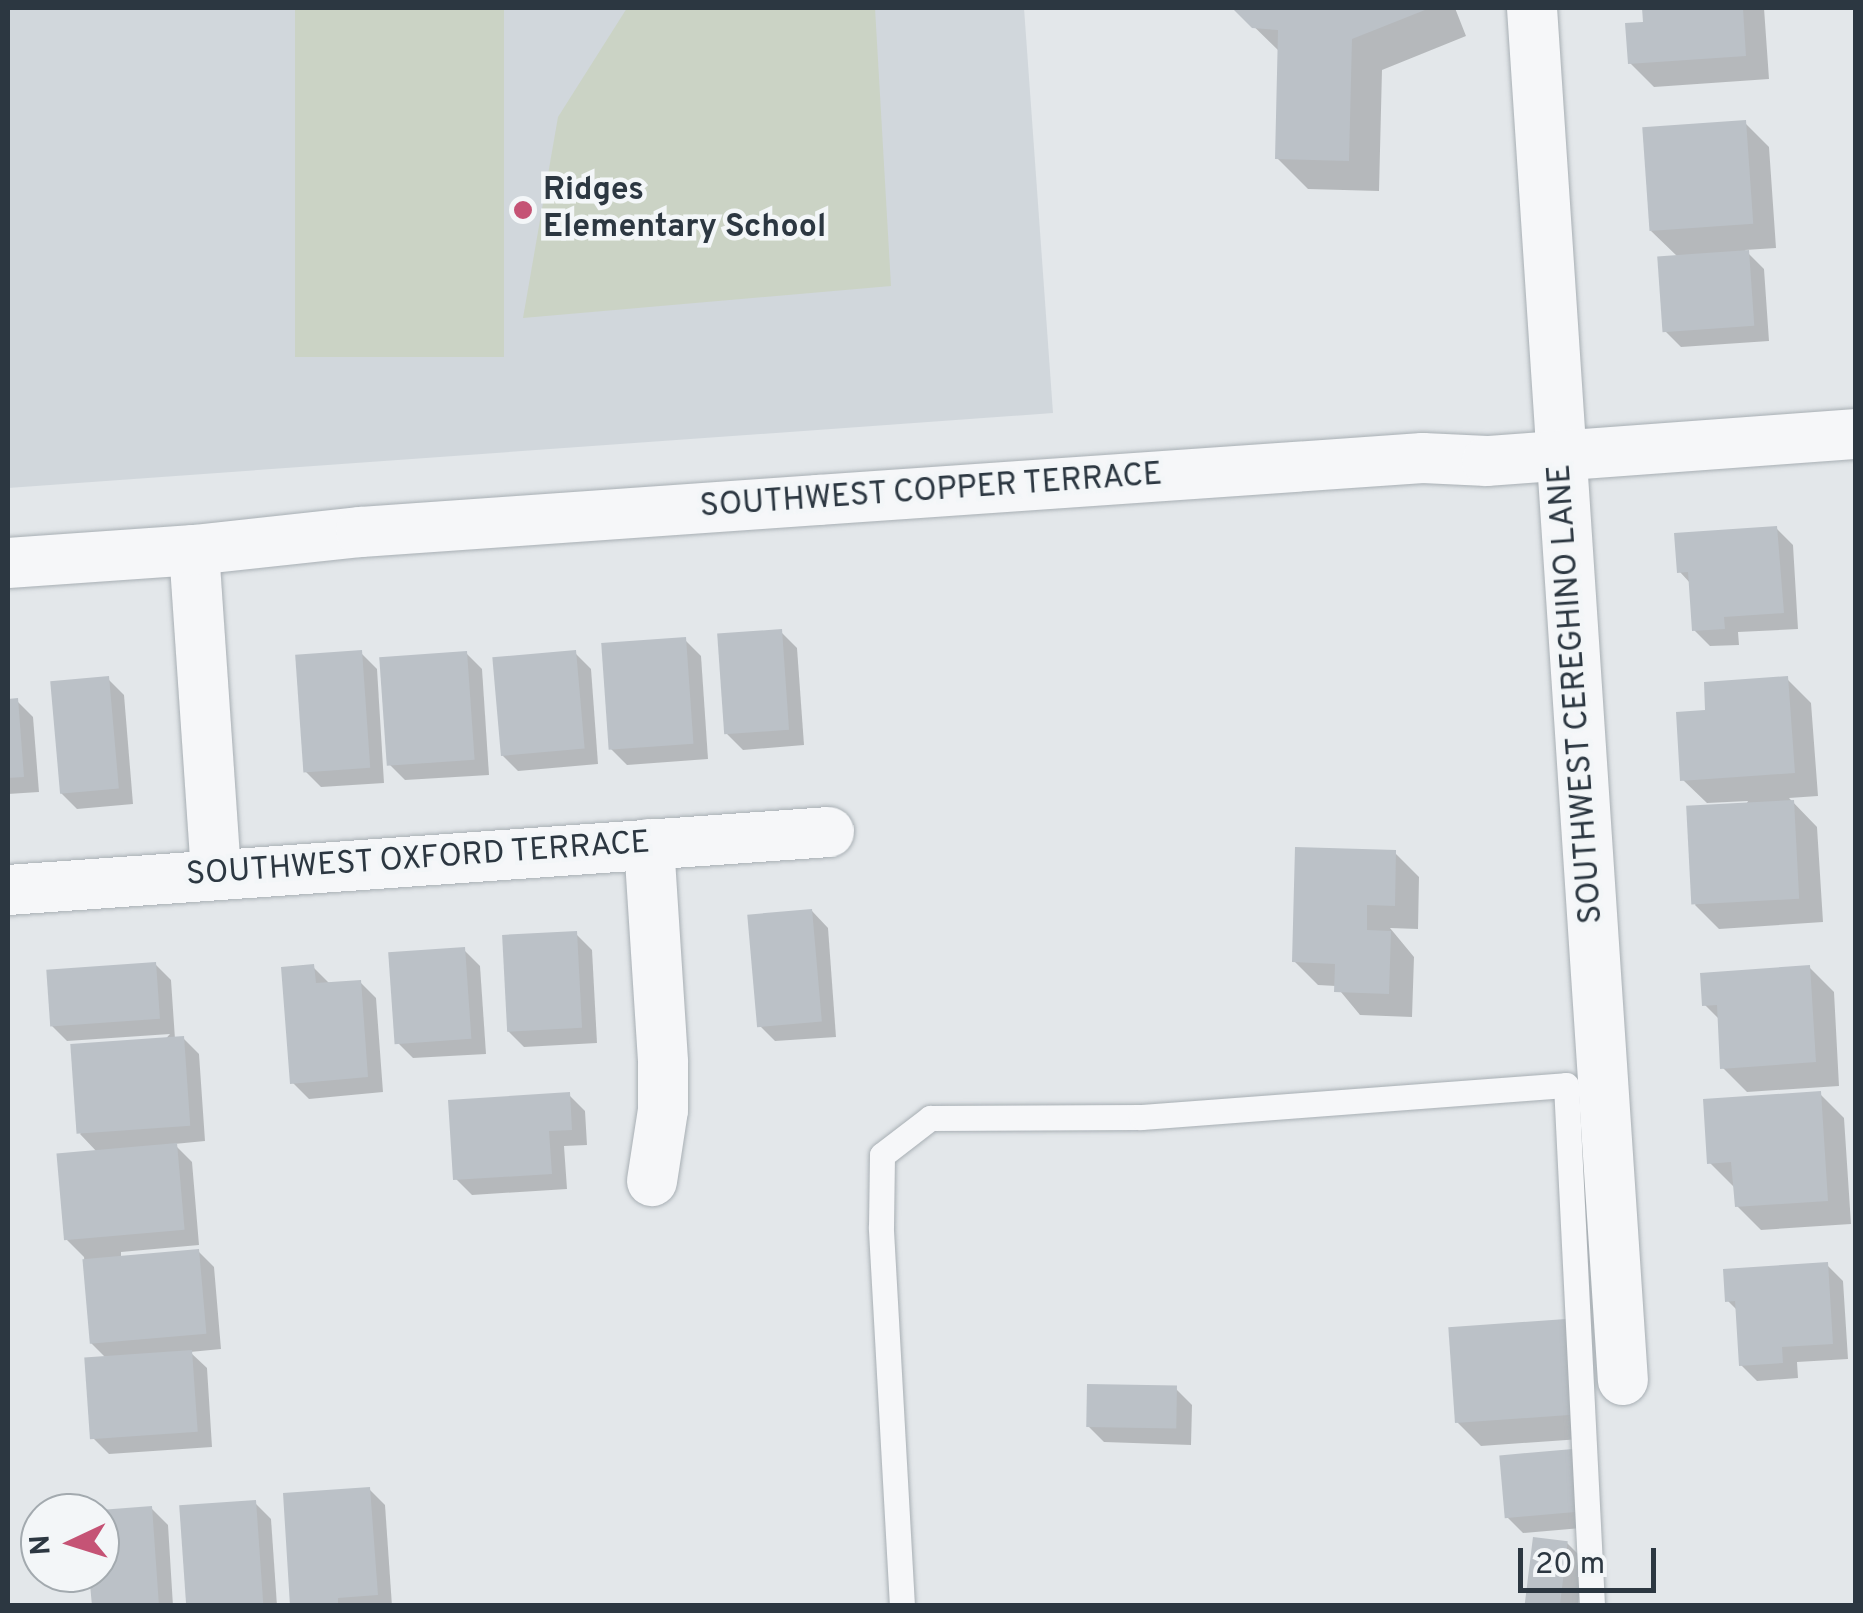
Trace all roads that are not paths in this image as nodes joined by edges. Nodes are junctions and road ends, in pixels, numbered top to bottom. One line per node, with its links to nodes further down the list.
1 (1532, 8): 3 (street, SOUTHWEST CEREGHINO LANE)
2 (1856, 434): 3 (street, SOUTHWEST COPPER TERRACE)
3 (1561, 456): 4 (street, SOUTHWEST COPPER TERRACE); 11 (street, SOUTHWEST CEREGHINO LANE)
4 (194, 550): 5 (street, SOUTHWEST COPPER TERRACE); 8 (street)
5 (8, 564)
6 (829, 832): 7 (street, SOUTHWEST OXFORD TERRACE)
7 (649, 844): 8 (street, SOUTHWEST OXFORD TERRACE); 10 (street)
8 (216, 873): 9 (street, SOUTHWEST OXFORD TERRACE)
9 (8, 890)
10 (652, 1181)
11 (1622, 1380)
12 (902, 1606): 13 (lane)
13 (1592, 1606)

